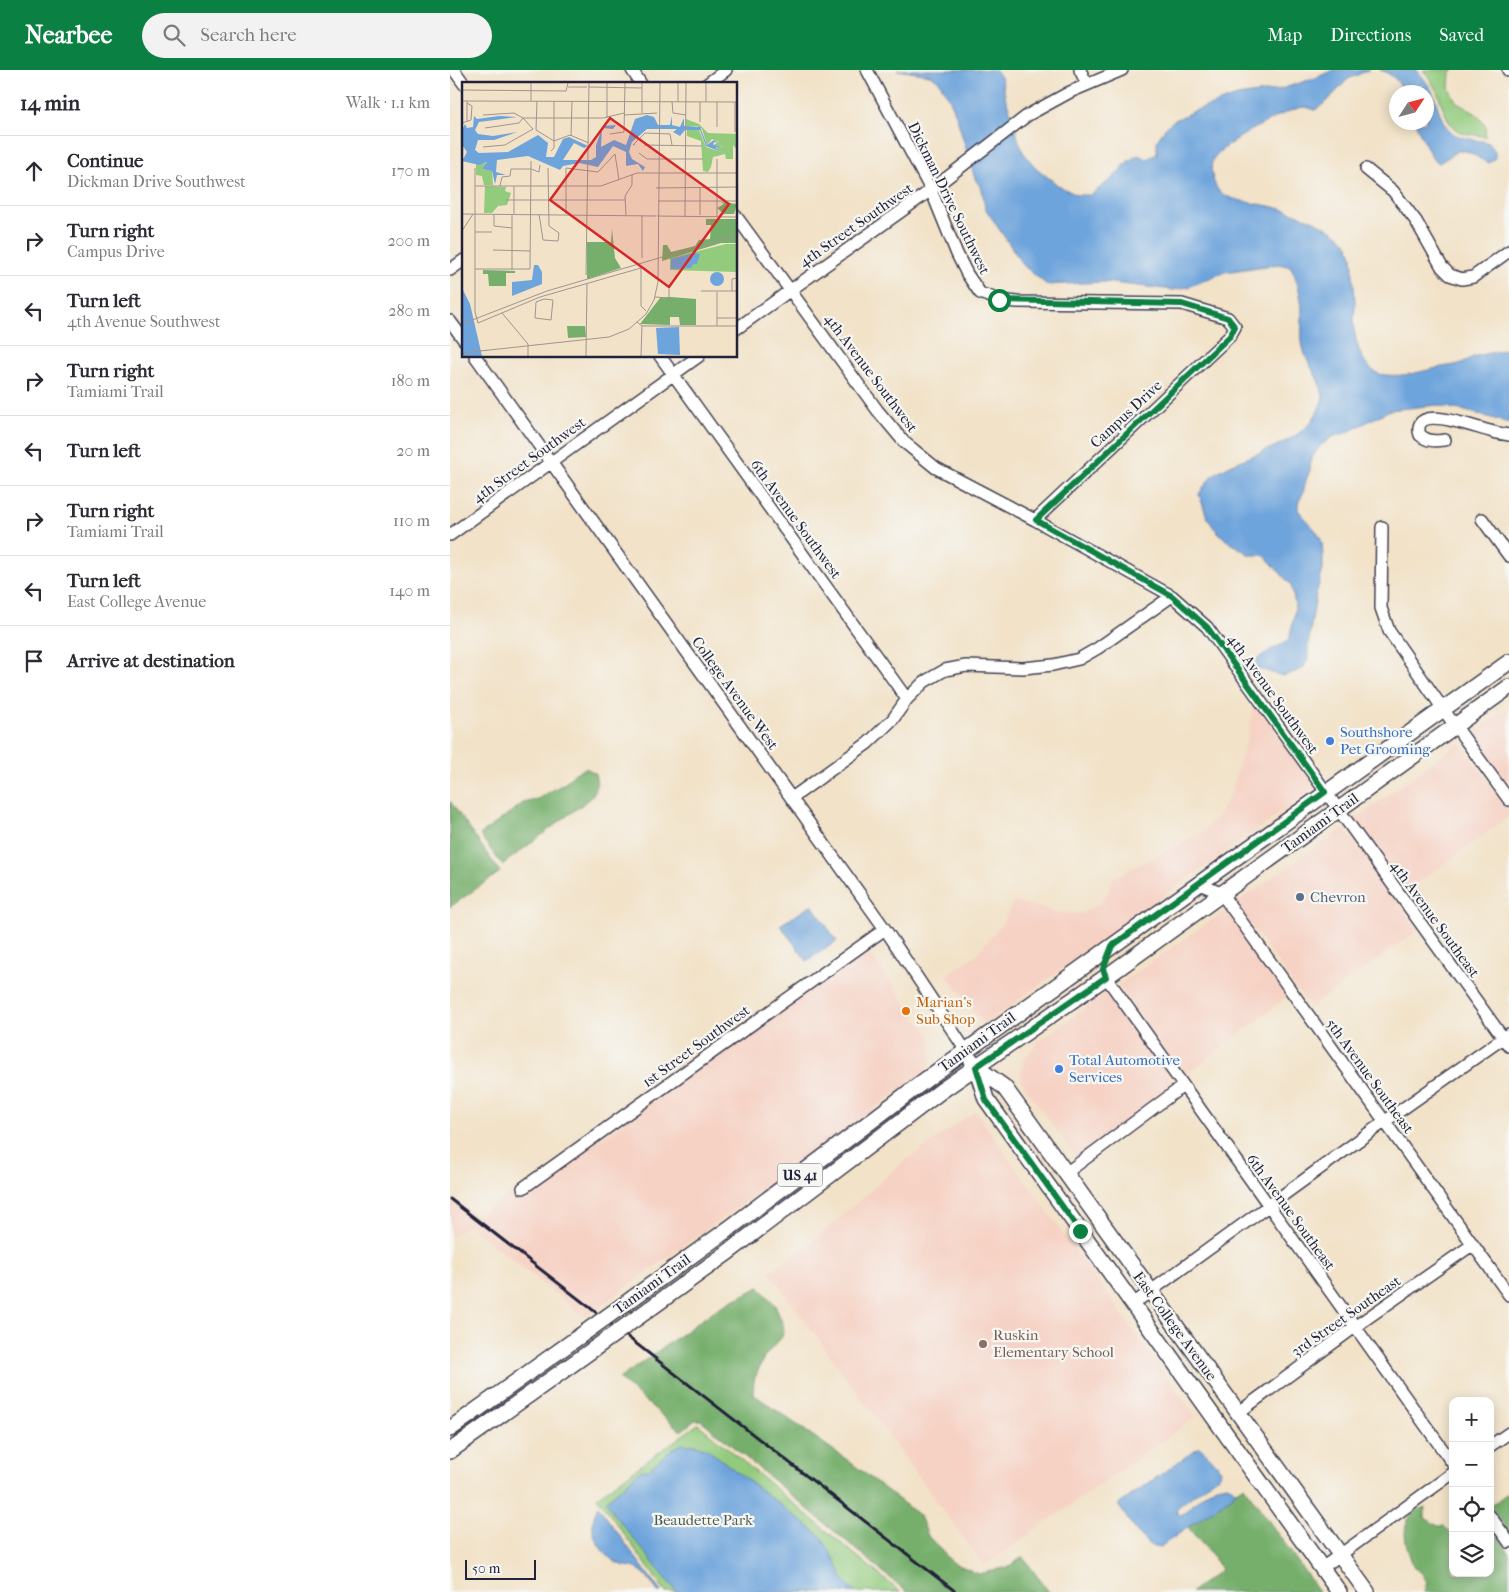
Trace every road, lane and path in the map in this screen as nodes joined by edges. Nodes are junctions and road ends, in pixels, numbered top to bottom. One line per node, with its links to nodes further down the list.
1 (454, 70): 7 (street)
2 (632, 70): 8 (street)
3 (726, 70): 9 (street)
4 (867, 70): 12 (street, Dickman Drive Southwest)
5 (1080, 70): 10 (street)
6 (1122, 70): 10 (street, 4th Street Southwest)
7 (463, 82)
8 (640, 82)
9 (710, 82)
10 (1087, 84): 12 (street, 4th Street Southwest)
11 (1366, 169): 14 (street)
12 (931, 190): 17 (street, 4th Street Southwest); 19 (street, Dickman Drive Southwest)
13 (738, 219): 17 (street, 4th Avenue Southwest)
14 (1509, 251)
15 (462, 261): 16 (street)
16 (450, 270)
17 (790, 290): 20 (street, 4th Street Southwest); 30 (street, 4th Avenue Southwest)
18 (450, 321): 21 (street)
19 (1235, 327): 30 (street, Campus Drive)
20 (738, 328)
21 (462, 337)
22 (476, 358): 28 (street, College Avenue West)
23 (661, 358): 25 (street, 6th Avenue Southwest)
24 (696, 358): 25 (street, 4th Street Southwest)
25 (673, 374): 28 (street, 4th Street Southwest); 37 (street, 6th Avenue Southwest)
26 (1509, 435): 27 (street)
27 (1445, 440)
28 (551, 462): 32 (street, 4th Street Southwest); 41 (street, College Avenue West)
29 (1482, 518): 33 (street)
30 (1036, 520): 34 (street, 4th Avenue Southwest)
31 (1382, 527): 38 (street)
32 (450, 535)
33 (1509, 556)
34 (1172, 596): 37 (street); 40 (street, 4th Avenue Southwest)
35 (1509, 662): 38 (main road, Tamiami Trail / US 41)
36 (1509, 687): 39 (main road, Tamiami Trail / US 41)
37 (907, 699): 41 (street)
38 (1443, 709): 39 (street); 40 (main road, Tamiami Trail / US 41)
39 (1455, 726): 42 (street); 43 (main road, Tamiami Trail / US 41)
40 (1325, 792): 43 (street, 4th Avenue Southwest); 44 (main road, Tamiami Trail / US 41)
41 (792, 798): 46 (street, College Avenue West)
42 (1509, 800)
43 (1338, 810): 45 (main road, Tamiami Trail / US 41); 49 (street, 4th Avenue Southeast)
44 (1199, 884): 45 (street); 47 (main road, Tamiami Trail / US 41)
45 (1221, 893): 48 (main road, Tamiami Trail / US 41); 53 (street, 5th Avenue Southeast)
46 (885, 929): 50 (street, College Avenue West); 55 (street, 1st Street Southwest)
47 (1112, 946): 48 (main road); 50 (main road, Tamiami Trail / US 41)
48 (1106, 977): 51 (main road, Tamiami Trail / US 41); 52 (street, 6th Avenue Southeast)
49 (1507, 1040): 53 (street)
50 (966, 1051): 51 (main road, East College Avenue); 63 (main road, Tamiami Trail / US 41, bridge)
51 (976, 1067): 54 (main road, East College Avenue); 60 (main road, East College Avenue); 66 (main road, Tamiami Trail / US 41, bridge)
52 (1183, 1086): 54 (street); 56 (street, 6th Avenue Southeast)
53 (1384, 1122): 56 (street); 57 (street, 5th Avenue Southeast)
54 (1066, 1173): 58 (main road, East College Avenue)
55 (524, 1188)
56 (1269, 1206): 58 (street); 61 (street, 6th Avenue Southeast)
57 (1472, 1245): 59 (street, 5th Avenue Southeast); 61 (street, 3rd Street Southeast)
58 (1150, 1291): 60 (street); 62 (main road, East College Avenue)
59 (1509, 1295)
60 (1133, 1304): 72 (main road, East College Avenue)
61 (1356, 1326): 62 (street, 3rd Street Southeast); 67 (street, 6th Avenue Southeast)
62 (1238, 1412): 71 (main road, East College Avenue)
63 (450, 1429)
64 (1509, 1433): 65 (street)
65 (1494, 1443)
66 (450, 1452)
67 (1449, 1458)
68 (1449, 1476): 71 (street)
69 (1494, 1521): 70 (street)
70 (1509, 1542)
71 (1341, 1555): 72 (street); 74 (main road, East College Avenue)
72 (1322, 1568): 73 (main road, East College Avenue)
73 (1339, 1592)
74 (1367, 1592)

